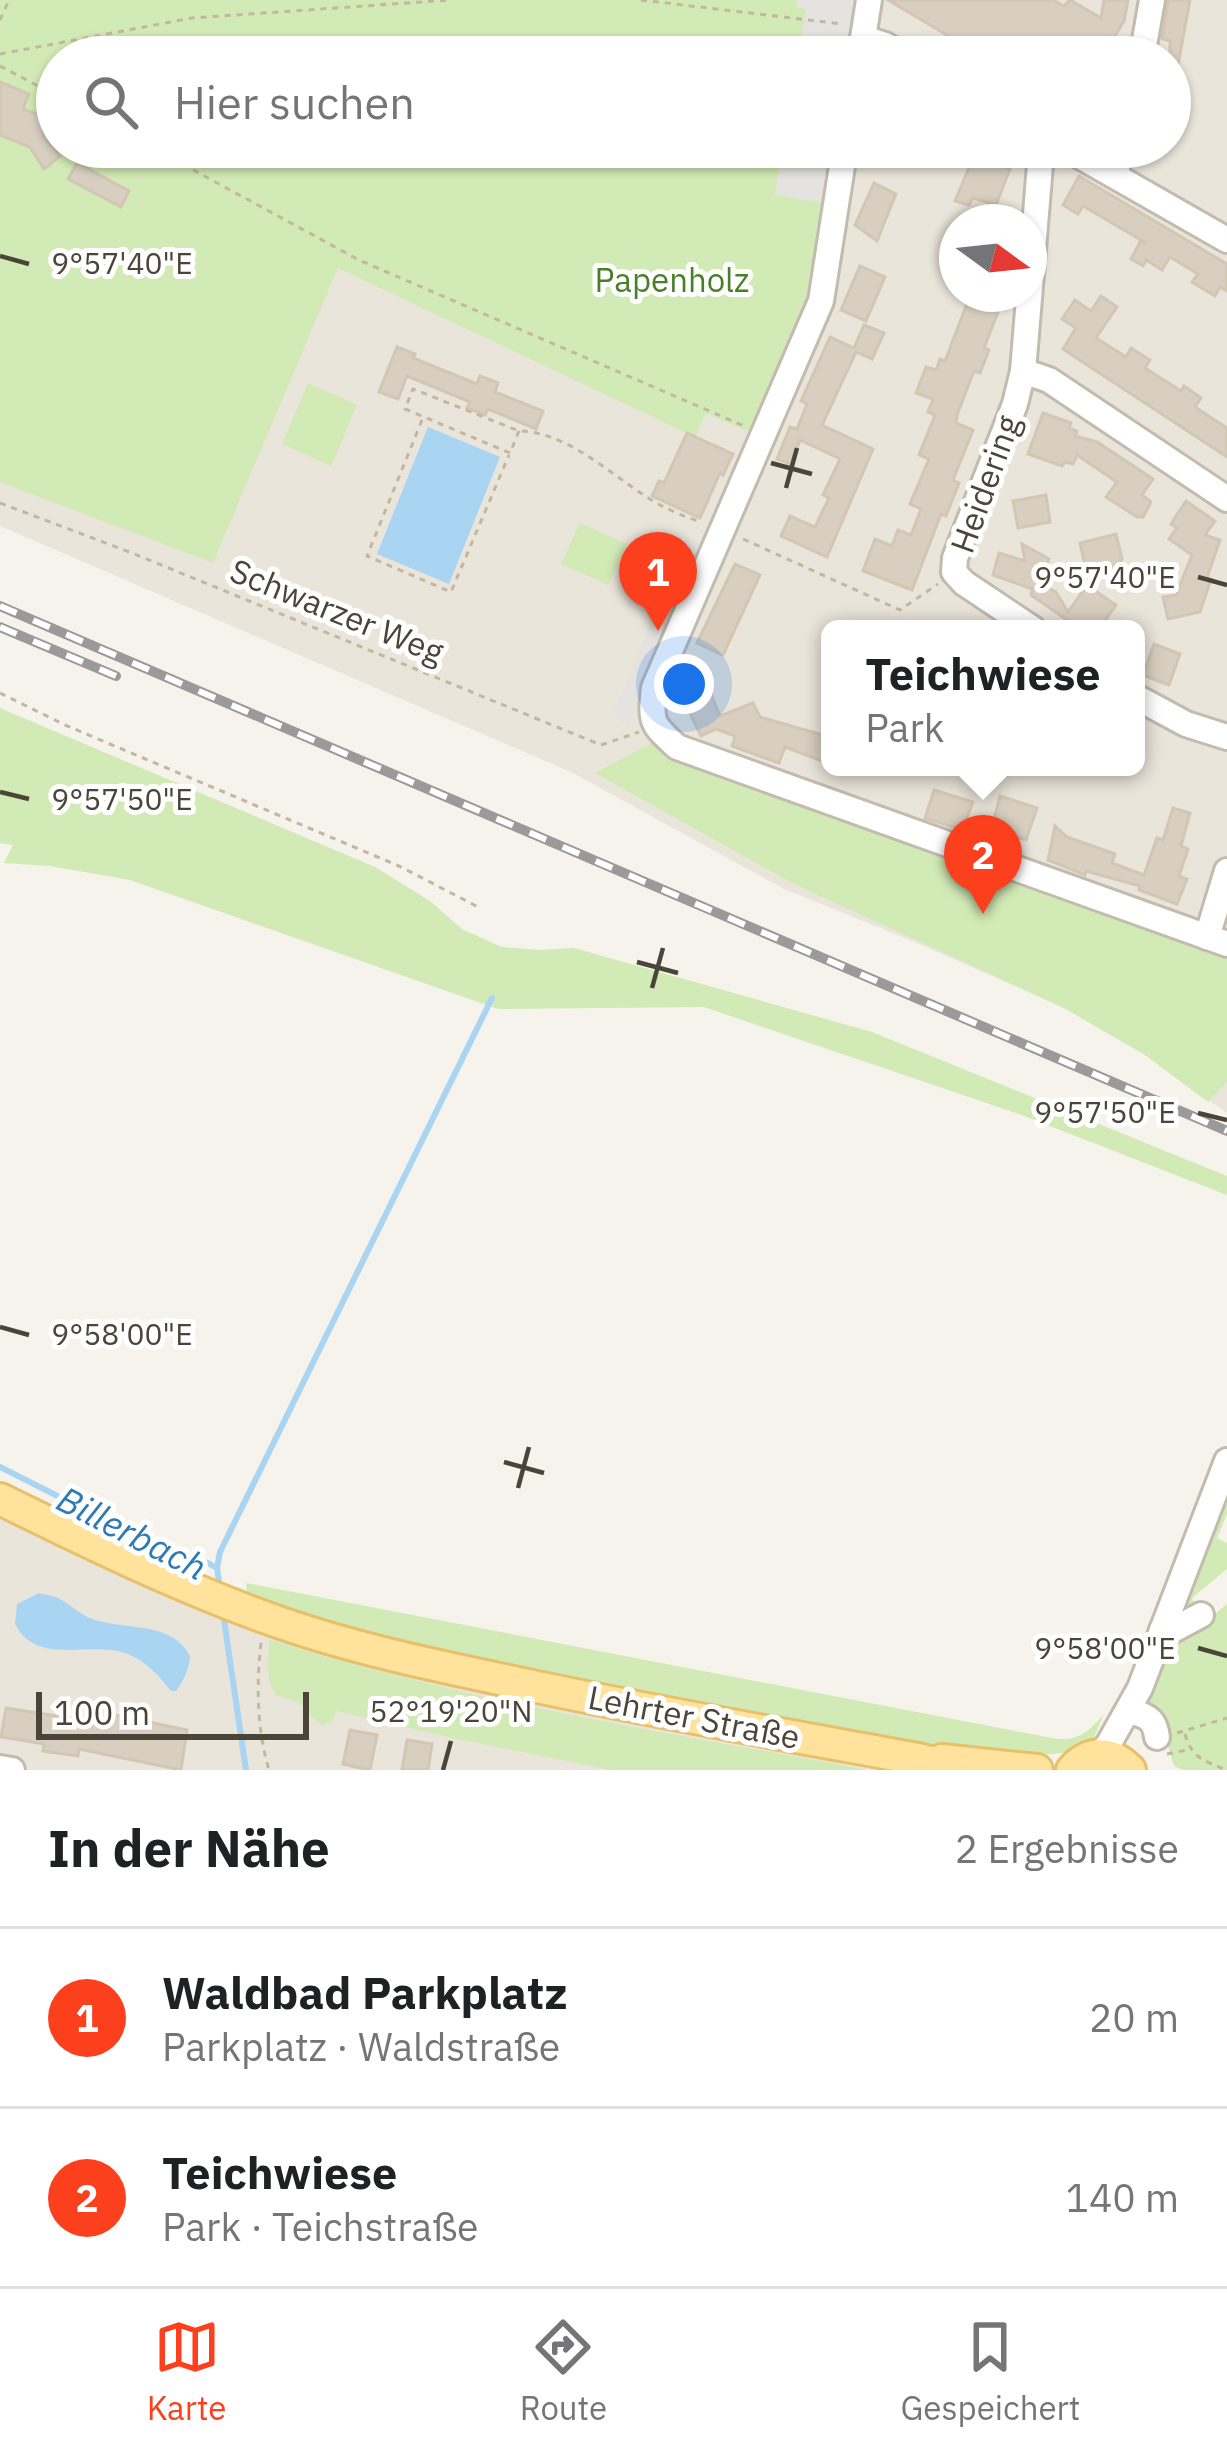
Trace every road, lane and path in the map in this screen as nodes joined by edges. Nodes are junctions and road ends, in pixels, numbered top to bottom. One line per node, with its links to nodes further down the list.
1 (9, 0): 7 (path)
2 (450, 0): 6 (path)
3 (641, 0): 9 (path)
4 (869, 0): 10 (street)
5 (1152, 0): 11 (street)
6 (387, 2): 8 (path)
7 (0, 20)
8 (96, 36)
9 (854, 36)
10 (863, 36)
11 (1145, 36)
12 (36, 47): 13 (path)
13 (0, 54)
14 (0, 67): 15 (path)
15 (36, 85)
16 (190, 168): 26 (path)
17 (842, 168): 26 (street)
18 (1040, 168): 23 (street, Heidering)
19 (1103, 168): 21 (street)
20 (1116, 168): 21 (street)
21 (1114, 174): 22 (street)
22 (1227, 240)
23 (1023, 371): 28 (street, Heidering); 31 (street, Heidering)
24 (423, 417): 25 (path); 27 (path); 27 (path)
25 (519, 431): 27 (path); 30 (path)
26 (762, 434): 30 (street)
27 (510, 453)
28 (1227, 499)
29 (0, 503): 35 (path, Schwarzer Weg)
30 (721, 529): 31 (path); 35 (street)
31 (954, 572): 32 (street, Heidering)
32 (1020, 620)
33 (0, 693): 38 (path)
34 (1145, 703): 36 (street)
35 (655, 726): 39 (street)
36 (1227, 737)
37 (1227, 871): 39 (street)
38 (479, 908)
39 (1217, 940)
40 (1227, 1461): 44 (street)
41 (0, 1499): 42 (main road, Lehrter Straße)
42 (256, 1614): 49 (main road, Lehrter Straße); 53 (path)
43 (1201, 1615): 44 (street)
44 (1162, 1630): 45 (street)
45 (1138, 1700): 48 (street); 50 (street)
46 (1227, 1718): 47 (path)
47 (1184, 1731): 48 (path); 56 (path)
48 (1157, 1737)
49 (918, 1759): 54 (main road, Lehrter Straße); 55 (main road, Lehrter Straße)
50 (1094, 1766)
51 (0, 1768): 52 (street)
52 (12, 1770)
53 (269, 1770)
54 (962, 1770)
55 (1037, 1770)
56 (1226, 1770)

